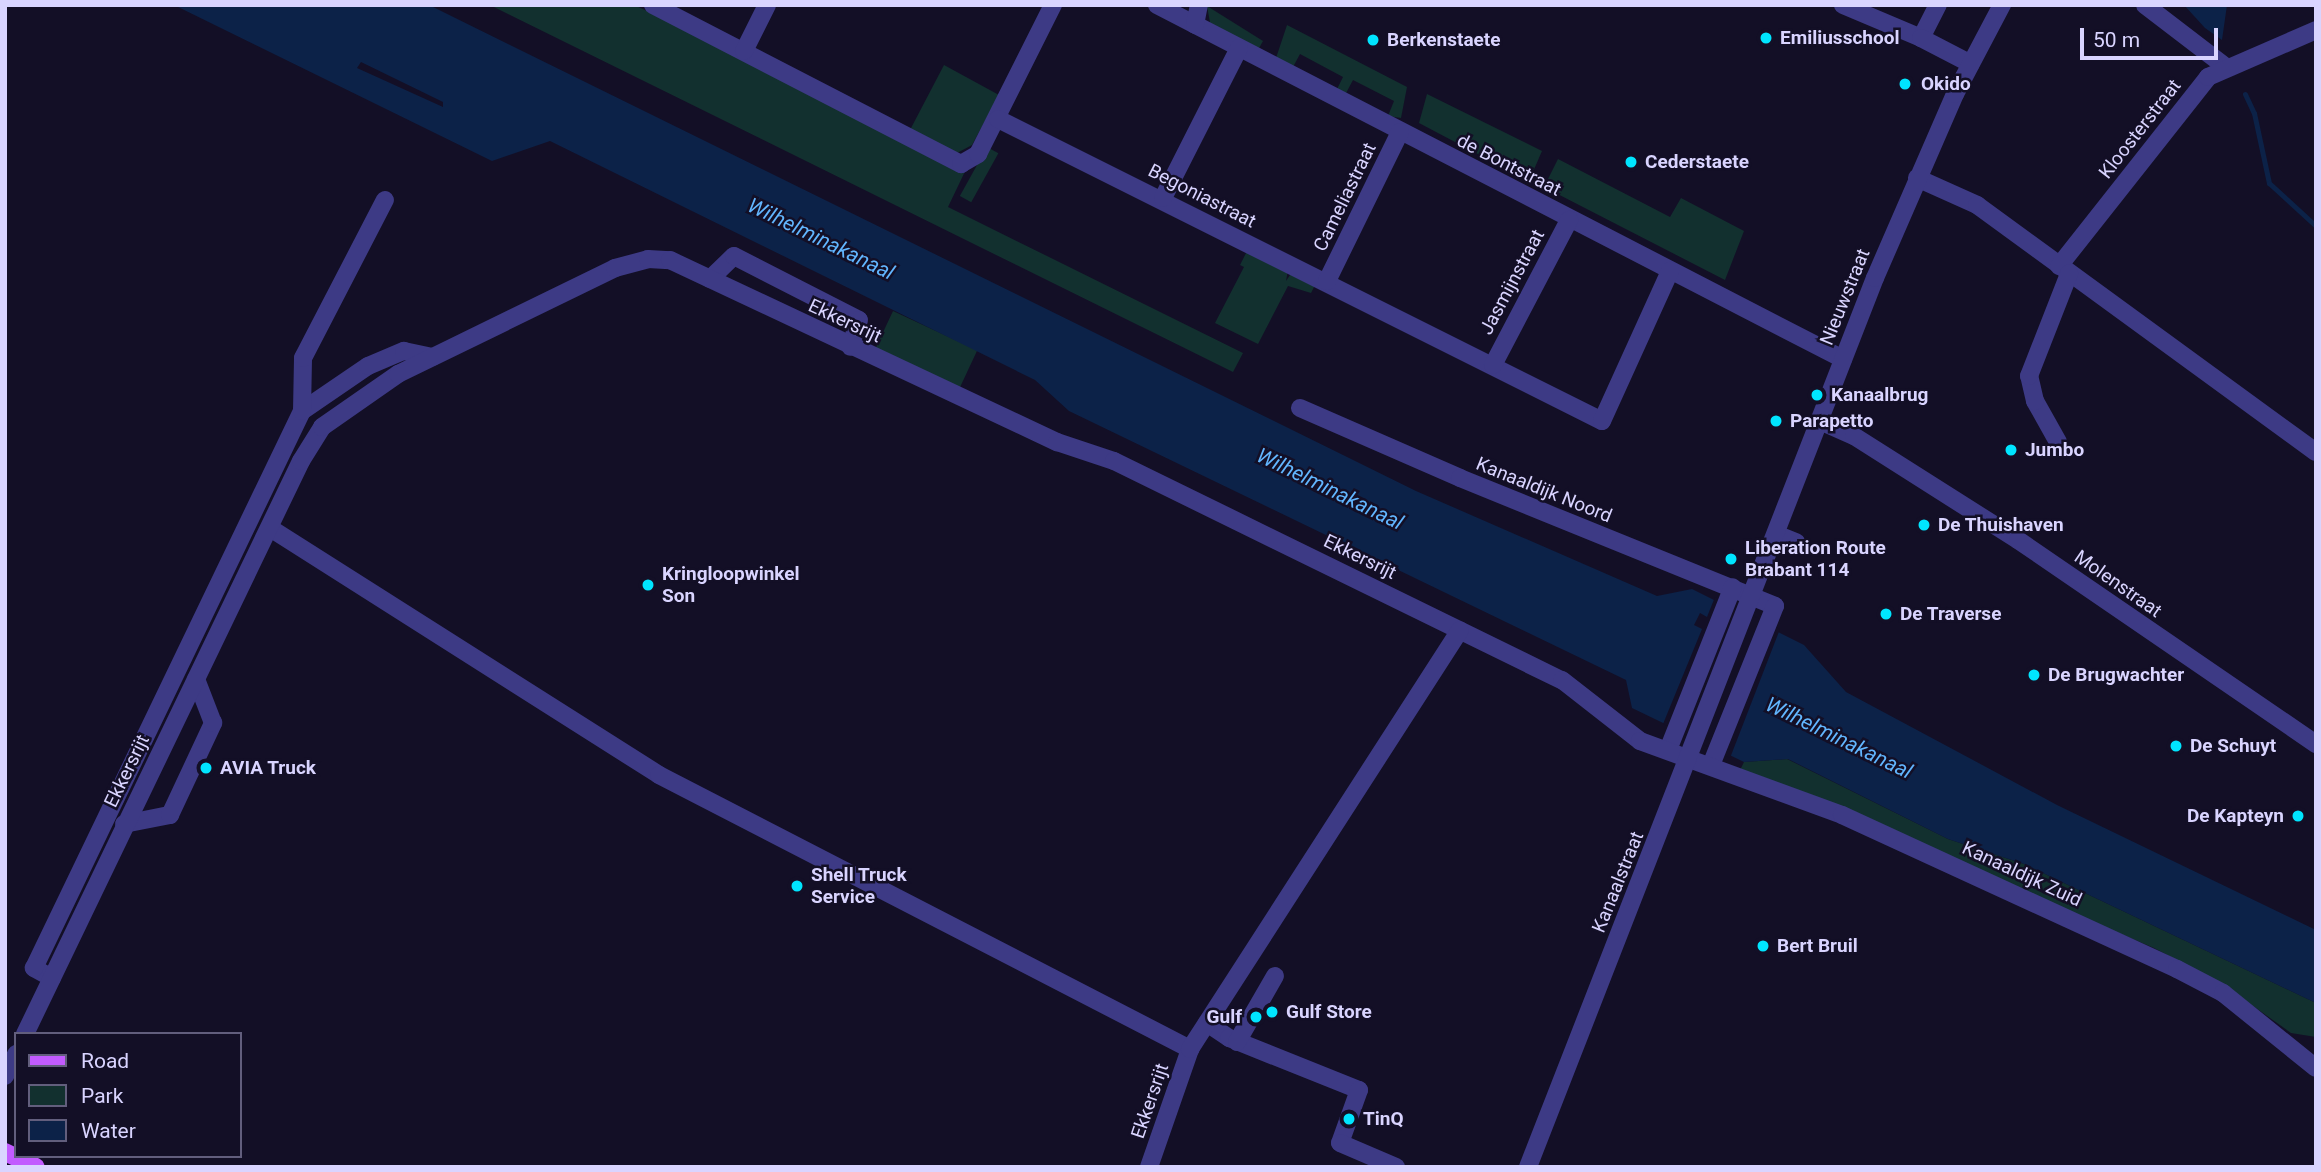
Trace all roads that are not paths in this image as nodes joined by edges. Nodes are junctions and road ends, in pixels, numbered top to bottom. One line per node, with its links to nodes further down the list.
1 (653, 5): 14 (street)
2 (766, 5): 14 (street)
3 (1053, 5): 17 (street)
4 (1157, 5): 10 (street, de Bontstraat)
5 (1199, 5): 10 (street)
6 (1843, 5): 12 (street)
7 (1938, 5): 12 (street)
8 (2002, 5): 15 (street, Nieuwstraat)
9 (2145, 5): 16 (street)
10 (1195, 25): 13 (street, de Bontstraat)
11 (2316, 30): 16 (street, Kloosterstraat)
12 (1921, 38): 15 (street)
13 (1239, 48): 18 (street, de Bontstraat); 20 (street)
14 (744, 51): 17 (street)
15 (1971, 64): 19 (street, Nieuwstraat)
16 (2227, 68): 23 (street, Kloosterstraat)
17 (998, 119): 20 (street, Begoniastraat)
18 (1400, 132): 22 (street, de Bontstraat); 26 (street, Cameliastraat)
19 (1917, 178): 23 (street); 29 (street, Nieuwstraat)
20 (1163, 198): 26 (street, Begoniastraat)
21 (385, 200): 32 (street)
22 (1569, 219): 24 (street, de Bontstraat); 30 (street, Jasmijnstraat)
23 (2064, 270): 34 (street, Kloosterstraat); 35 (street)
24 (1670, 271): 29 (street, de Bontstraat); 30 (street, Begoniastraat)
25 (710, 279): 27 (street, Ekkersrijt); 27 (street); 28 (street, Ekkersrijt)
26 (1327, 281): 30 (street, Begoniastraat)
27 (850, 347): 41 (street, Ekkersrijt)
28 (432, 357): 32 (street); 36 (street, Ekkersrijt)
29 (1843, 359): 33 (street, Nieuwstraat)
30 (1493, 365)
31 (1300, 408): 39 (street, Kanaaldijk Noord)
32 (302, 411): 49 (street)
33 (1820, 421): 37 (street, Nieuwstraat); 43 (street, Molenstraat)
34 (2058, 442)
35 (2316, 452)
36 (271, 528): 42 (street, Ekkersrijt); 55 (street, Ekkersrijt)
37 (1776, 534): 38 (street); 40 (street, Nieuwstraat)
38 (1796, 542)
39 (1729, 595): 40 (street, Kanaaldijk Noord); 45 (street)
40 (1749, 604): 44 (street, Kanaalstraat); 46 (street, Kanaaldijk Noord)
41 (1460, 630): 45 (street, Ekkersrijt); 50 (street, Ekkersrijt)
42 (196, 679): 47 (street, Ekkersrijt); 47 (street)
43 (2316, 744)
44 (1692, 749): 45 (street, Ekkersrijt); 46 (street, Kanaaldijk Zuid); 63 (street, Kanaalstraat)
45 (1668, 750)
46 (1713, 758): 52 (street, Kanaaldijk Zuid)
47 (124, 824): 49 (street, Ekkersrijt)
48 (1275, 976): 53 (street)
49 (52, 978): 51 (street, Ekkersrijt)
50 (1207, 1023): 53 (street); 55 (street, Ekkersrijt)
51 (26, 1032)
52 (2286, 1041): 54 (street); 57 (street, Kanaaldijk Zuid)
53 (1237, 1042): 62 (street)
54 (2316, 1046)
55 (1191, 1049): 61 (street, Ekkersrijt)
56 (14, 1058): 58 (street)
57 (2316, 1068)
58 (5, 1076)
59 (17, 1158): 60 (main road)
60 (36, 1167)
61 (1149, 1167)
62 (1396, 1167)
63 (1528, 1167)

